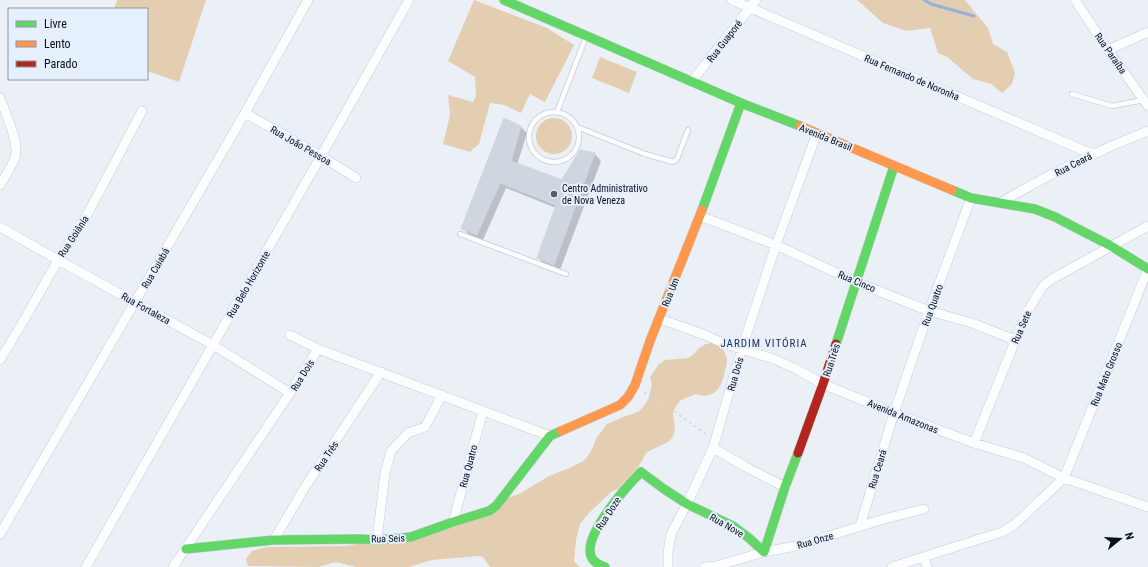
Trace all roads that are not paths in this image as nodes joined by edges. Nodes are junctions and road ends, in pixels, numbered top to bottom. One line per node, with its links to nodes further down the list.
1 (308, 0): 16 (street, Rua Cuiabá)
2 (409, 0): 23 (street, Rua Belo Horizonte)
3 (504, 0): 8 (street, Avenida Brasil)
4 (732, 0): 6 (street, Rua Fernando de Noronha)
5 (1074, 0): 9 (street, Rua Paraíba)
6 (753, 4): 10 (street, Rua Guaporé); 22 (street, Rua Fernando de Noronha)
7 (1148, 32): 9 (street)
8 (586, 35): 10 (street, Avenida Brasil); 17 (lane)
9 (1108, 50): 14 (street, Rua Paraíba)
10 (692, 81): 13 (street, Avenida Brasil)
11 (1072, 94): 14 (lane)
12 (0, 98): 26 (street)
13 (741, 103): 21 (street, Avenida Brasil); 29 (street, Rua Um)
14 (1146, 103)
15 (142, 111): 35 (street, Rua Goiânia)
16 (246, 112): 23 (street, Rua João Pessoa); 39 (street, Rua Cuiabá)
17 (557, 112): 18 (lane); 18 (lane)
18 (577, 127): 19 (lane)
19 (688, 130)
20 (1148, 131): 22 (street, Rua Ceará)
21 (817, 133): 24 (street, Avenida Brasil); 33 (street, Rua Dois)
22 (1092, 154): 28 (street, Rua Ceará)
23 (322, 156): 25 (street, Rua João Pessoa); 44 (street, Rua Belo Horizonte)
24 (894, 166): 27 (street, Avenida Brasil); 38 (street, Rua Três)
25 (356, 178)
26 (0, 185)
27 (971, 198): 28 (street, Avenida Brasil); 40 (street, Rua Quatro)
28 (1000, 204): 34 (street, Avenida Brasil)
29 (700, 216): 33 (street, Rua Cinco); 41 (street, Rua Um)
30 (1148, 226): 34 (street, Rua Sete)
31 (0, 227): 35 (street, Rua Fortaleza)
32 (460, 234): 37 (lane)
33 (776, 245): 38 (street, Rua Cinco); 45 (street, Rua Dois)
34 (1111, 246): 36 (street, Avenida Brasil); 43 (street, Rua Sete)
35 (58, 260): 39 (street, Rua Fortaleza); 47 (street, Rua Goiânia)
36 (1148, 269): 58 (street, Rua Mato Grosso)
37 (566, 274)
38 (856, 282): 40 (street, Rua Cinco); 49 (street, Rua Três)
39 (135, 302): 44 (street, Rua Fortaleza); 65 (street, Rua Cuiabá)
40 (929, 311): 43 (street, Rua Cinco); 53 (street, Rua Quatro)
41 (660, 319): 45 (street, Avenida Amazonas); 54 (street, Rua Um)
42 (290, 335): 46 (street)
43 (1015, 340): 55 (street, Rua Sete)
44 (213, 345): 50 (street, Rua Fortaleza); 71 (street, Rua Belo Horizonte)
45 (742, 348): 49 (street, Avenida Amazonas); 56 (street, Rua Dois)
46 (318, 349): 48 (street, Rua Dois); 50 (street, Rua Dois)
47 (0, 360)
48 (381, 372): 51 (street, Rua Dois); 66 (street, Rua Três)
49 (823, 384): 53 (street, Avenida Amazonas); 59 (street, Rua Três)
50 (290, 393): 68 (street, Rua Dois)
51 (442, 395): 52 (street, Rua Dois); 67 (street)
52 (483, 411): 54 (street, Rua Dois); 63 (street, Rua Quatro)
53 (894, 413): 55 (street, Avenida Amazonas); 64 (street, Rua Ceará)
54 (550, 436): 63 (street, Rua Seis)
55 (974, 443): 58 (street, Avenida Amazonas)
56 (714, 444): 59 (street); 60 (street, Rua Dois)
57 (641, 472): 60 (street, Rua Nove); 73 (street, Rua Doze)
58 (1064, 478): 61 (street, Avenida Amazonas); 70 (street)
59 (785, 487): 69 (street, Rua Três)
60 (687, 504): 69 (street, Rua Nove); 74 (street, Rua Dois)
61 (1148, 507)
62 (924, 509): 64 (street, Rua Onze)
63 (453, 522): 67 (street, Rua Seis)
64 (860, 526): 69 (street, Rua Onze)
65 (0, 534)
66 (274, 540): 67 (street, Rua Seis); 68 (street, Rua Seis)
67 (377, 540)
68 (186, 549): 72 (street, Rua Dois)
69 (764, 552): 75 (street, Rua Onze)
70 (924, 557): 76 (street); 77 (street)
71 (86, 567)
72 (173, 567)
73 (605, 567)
74 (668, 567)
75 (705, 567)
76 (892, 567)
77 (927, 567)

